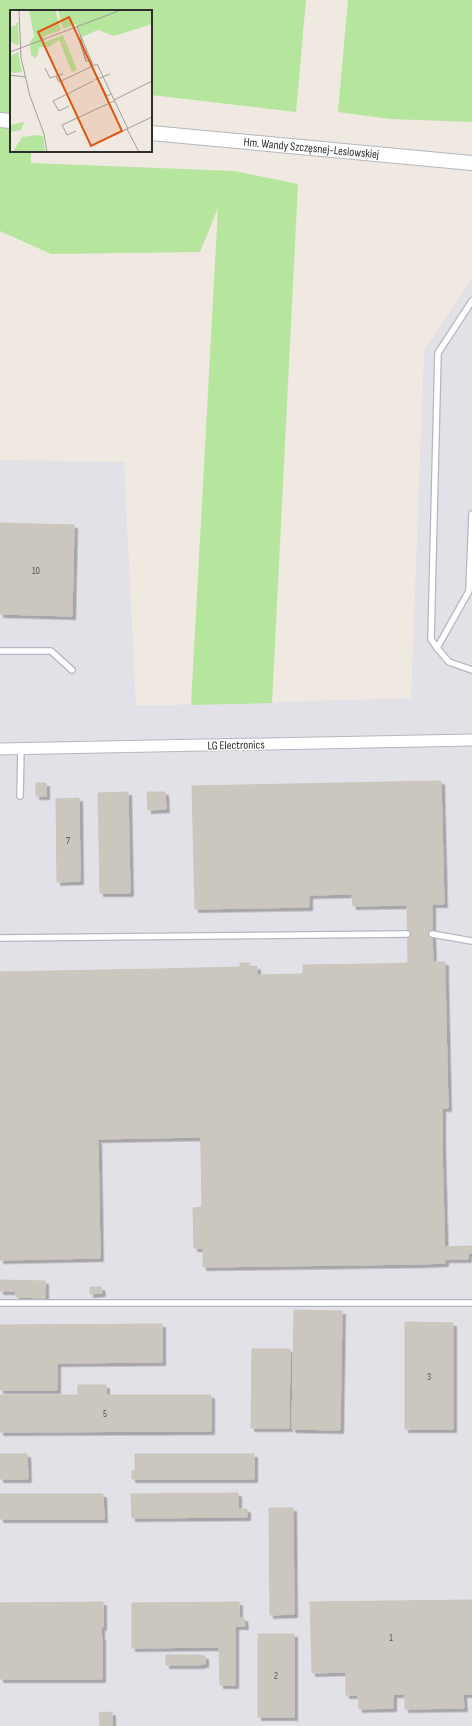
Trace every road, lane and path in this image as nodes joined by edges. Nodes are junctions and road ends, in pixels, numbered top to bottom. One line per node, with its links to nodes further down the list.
1 (0, 120): 2 (street)
2 (10, 121)
3 (152, 133): 4 (street, Hm. Wandy Szczęsnej-Lesiowskiej)
4 (472, 163)
5 (472, 301): 7 (lane)
6 (472, 514): 7 (lane)
7 (437, 648): 10 (lane)
8 (0, 650): 9 (lane)
9 (72, 670)
10 (472, 670)
11 (472, 740): 13 (street, LG Electronics)
12 (0, 749): 13 (street, LG Electronics)
13 (21, 749): 14 (lane)
14 (20, 796)
15 (408, 934): 17 (lane)
16 (432, 934): 18 (lane)
17 (0, 938)
18 (472, 941)
19 (0, 1303): 20 (lane)
20 (472, 1303)

